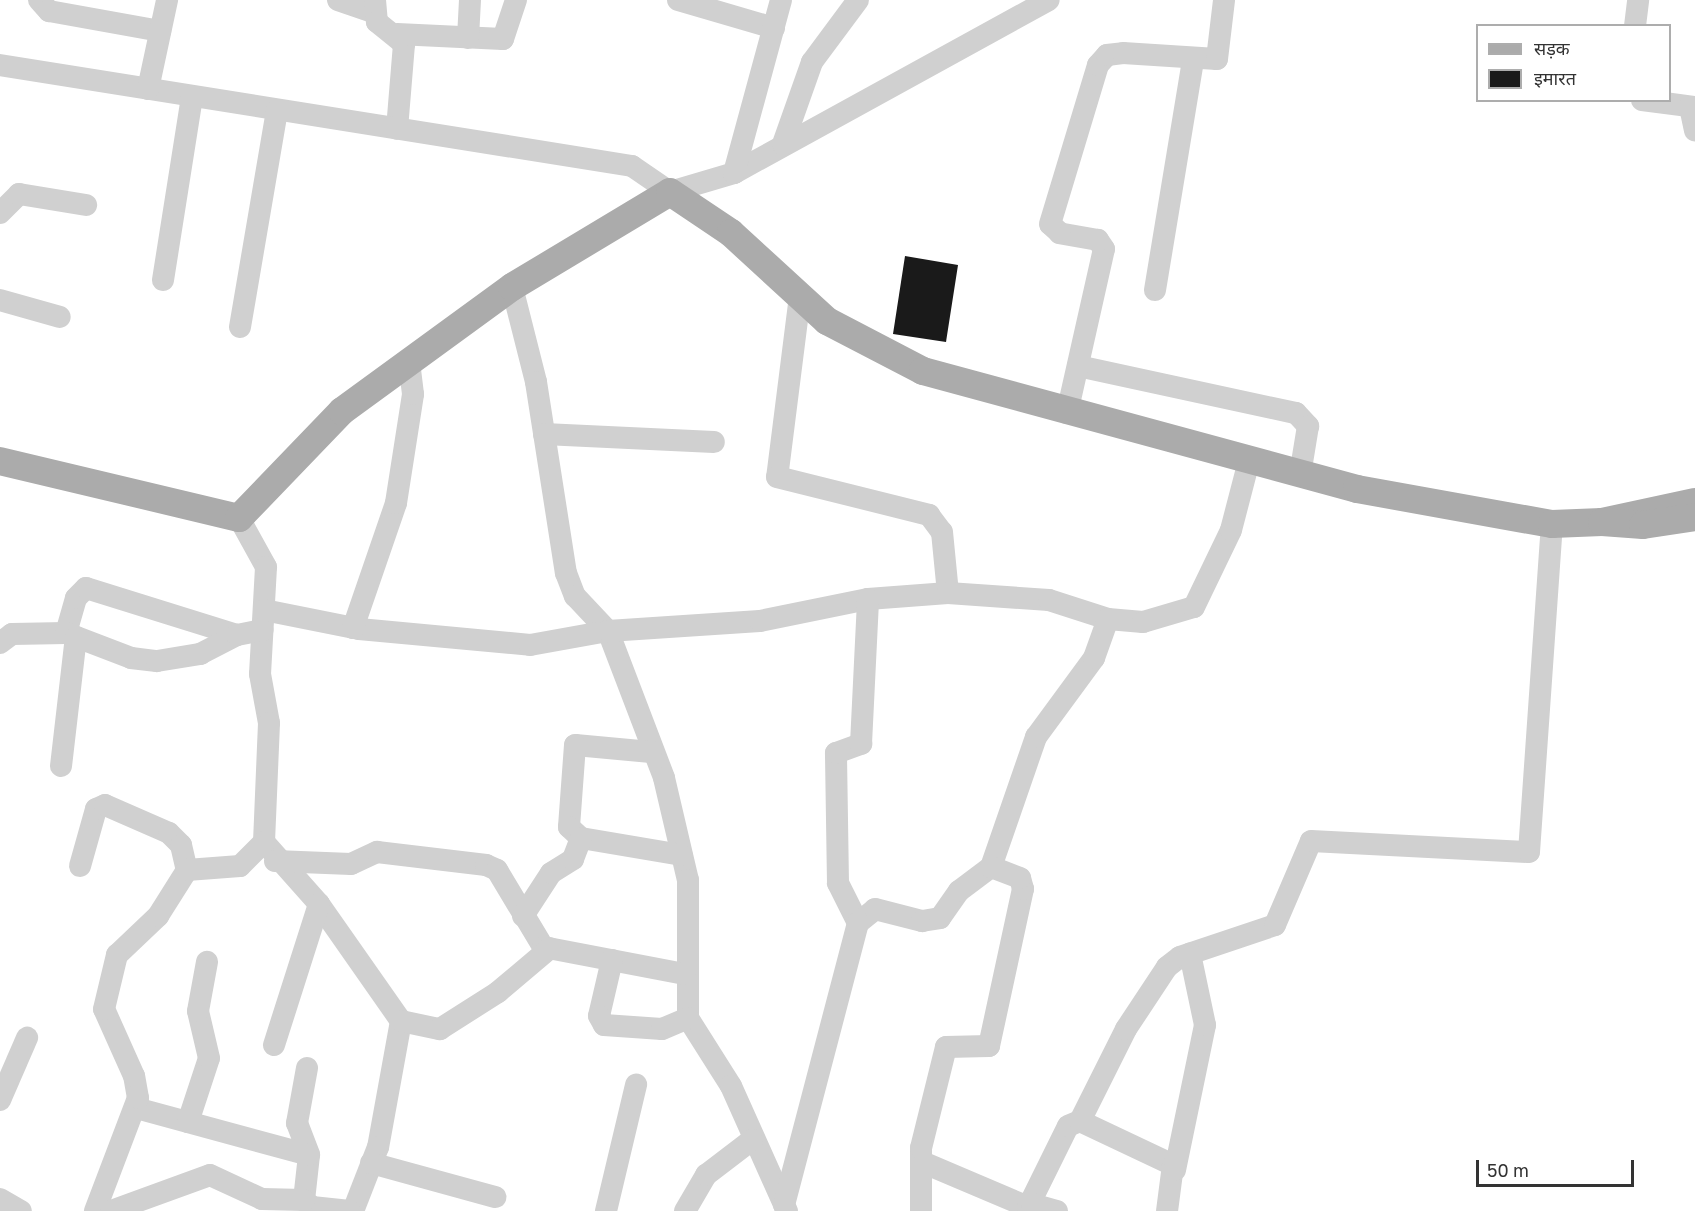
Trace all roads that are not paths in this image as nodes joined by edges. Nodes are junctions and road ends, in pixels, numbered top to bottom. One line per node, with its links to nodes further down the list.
1 (39, 0): 15 (street)
2 (167, 0): 15 (street)
3 (338, 0): 12 (street)
4 (470, 0): 17 (street)
5 (516, 0): 17 (street)
6 (678, 0): 14 (street)
7 (782, 0): 14 (street)
8 (858, 0): 27 (street)
9 (1049, 0): 27 (street)
10 (1224, 0): 18 (street)
11 (1638, 0): 13 (street)
12 (374, 6): 16 (street)
13 (1635, 24)
14 (774, 28): 28 (street)
15 (160, 31): 20 (street)
16 (397, 34): 17 (street); 25 (street)
17 (468, 38)
18 (1193, 61): 34 (street); 40 (street)
19 (0, 66): 20 (street)
20 (148, 89): 21 (street)
21 (192, 96): 24 (street); 32 (street)
22 (1657, 102): 23 (street)
23 (1693, 107): 26 (street)
24 (277, 110): 25 (street); 38 (street)
25 (397, 129): 29 (street)
26 (1695, 130)
27 (783, 144): 28 (street)
28 (734, 173): 29 (street)
29 (670, 192): 33 (main road); 35 (main road)
30 (86, 205): 31 (street)
31 (0, 213)
32 (163, 280)
33 (512, 287): 39 (main road); 42 (street)
34 (1155, 290)
35 (800, 296): 41 (main road); 52 (street)
36 (0, 300): 37 (street)
37 (60, 317)
38 (240, 327)
39 (409, 362): 48 (main road); 56 (street)
40 (1078, 366): 41 (street); 46 (street)
41 (1067, 413): 45 (main road)
42 (544, 434): 43 (street); 57 (street)
43 (714, 442)
44 (0, 461): 48 (main road)
45 (1249, 461): 46 (main road); 54 (street)
46 (1300, 475): 51 (main road)
47 (1695, 502): 50 (main road)
48 (239, 518): 55 (street)
49 (1695, 518): 50 (main road)
50 (1602, 522): 51 (main road)
51 (1552, 524): 73 (street)
52 (948, 593): 53 (street); 54 (street)
53 (868, 599): 57 (street); 71 (street)
54 (1108, 618): 67 (street)
55 (263, 620): 56 (street); 59 (street); 64 (street)
56 (354, 628): 57 (street)
57 (608, 631): 61 (street)
58 (71, 635): 59 (street); 59 (street); 60 (street); 62 (street)
59 (237, 635)
60 (0, 643)
61 (651, 752): 63 (street); 65 (street)
62 (61, 766)
63 (581, 838): 65 (street); 70 (street)
64 (269, 852): 68 (street); 69 (street); 70 (street)
65 (682, 855): 76 (street)
66 (80, 866): 68 (street)
67 (991, 867): 71 (street); 89 (street)
68 (187, 870): 84 (street)
69 (319, 904): 78 (street); 80 (street)
70 (523, 916): 72 (street)
71 (858, 924): 95 (street)
72 (550, 948): 74 (street); 78 (street)
73 (1190, 954): 85 (street); 91 (street)
74 (612, 960): 76 (street); 77 (street)
75 (207, 962): 86 (street)
76 (684, 974): 77 (street)
77 (688, 1018): 87 (street)
78 (401, 1021): 90 (street)
79 (27, 1038): 83 (street)
80 (274, 1045)
81 (307, 1068): 88 (street)
82 (636, 1085): 101 (street)
83 (0, 1100)
84 (136, 1108): 86 (street); 98 (street)
85 (1080, 1121): 91 (street); 96 (street)
86 (188, 1122): 88 (street)
87 (752, 1140): 95 (street); 102 (street)
88 (309, 1155): 94 (street)
89 (922, 1162): 96 (street); 103 (street)
90 (371, 1163): 92 (street); 100 (street)
91 (1175, 1170): 104 (street)
92 (495, 1197)
93 (0, 1199): 97 (street)
94 (304, 1200): 99 (street); 100 (street)
95 (785, 1208)
96 (1045, 1209)
97 (21, 1211)
98 (95, 1211)
99 (111, 1211)
100 (352, 1211)
101 (606, 1211)
102 (685, 1211)
103 (921, 1211)
104 (1167, 1211)

